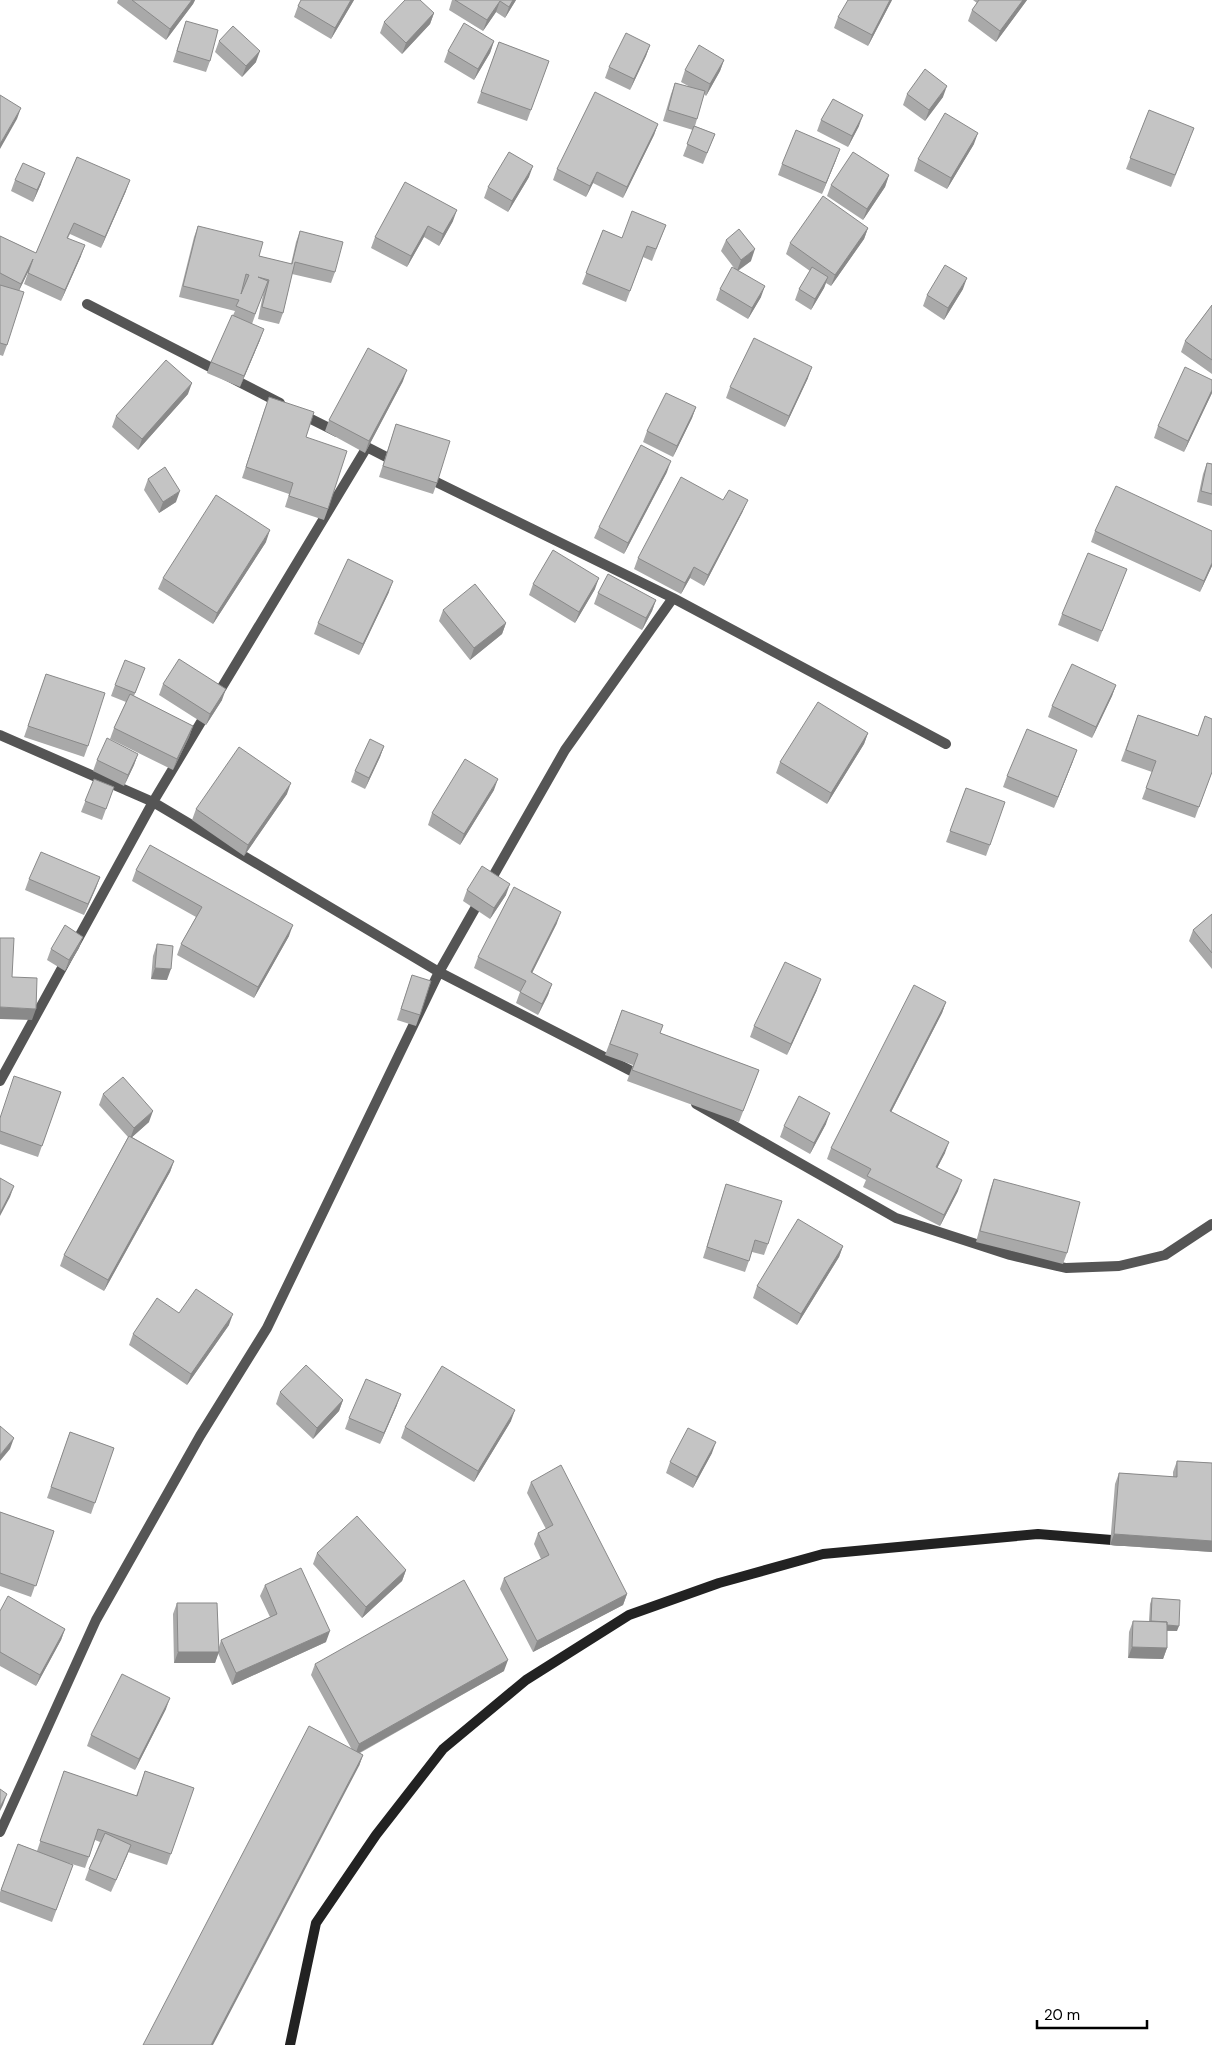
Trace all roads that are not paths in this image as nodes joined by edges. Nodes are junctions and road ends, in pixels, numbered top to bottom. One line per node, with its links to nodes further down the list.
1 (87, 304): 2 (street)
2 (367, 447): 3 (street); 6 (street)
3 (673, 598): 5 (street); 7 (street)
4 (0, 735): 6 (street)
5 (946, 744)
6 (153, 802): 7 (street); 8 (street)
7 (439, 972): 9 (street); 13 (street)
8 (0, 1081)
9 (652, 1081)
10 (687, 1100): 11 (street)
11 (1212, 1224)
12 (1135, 1542): 14 (main road)
13 (0, 1832)
14 (290, 2045)

